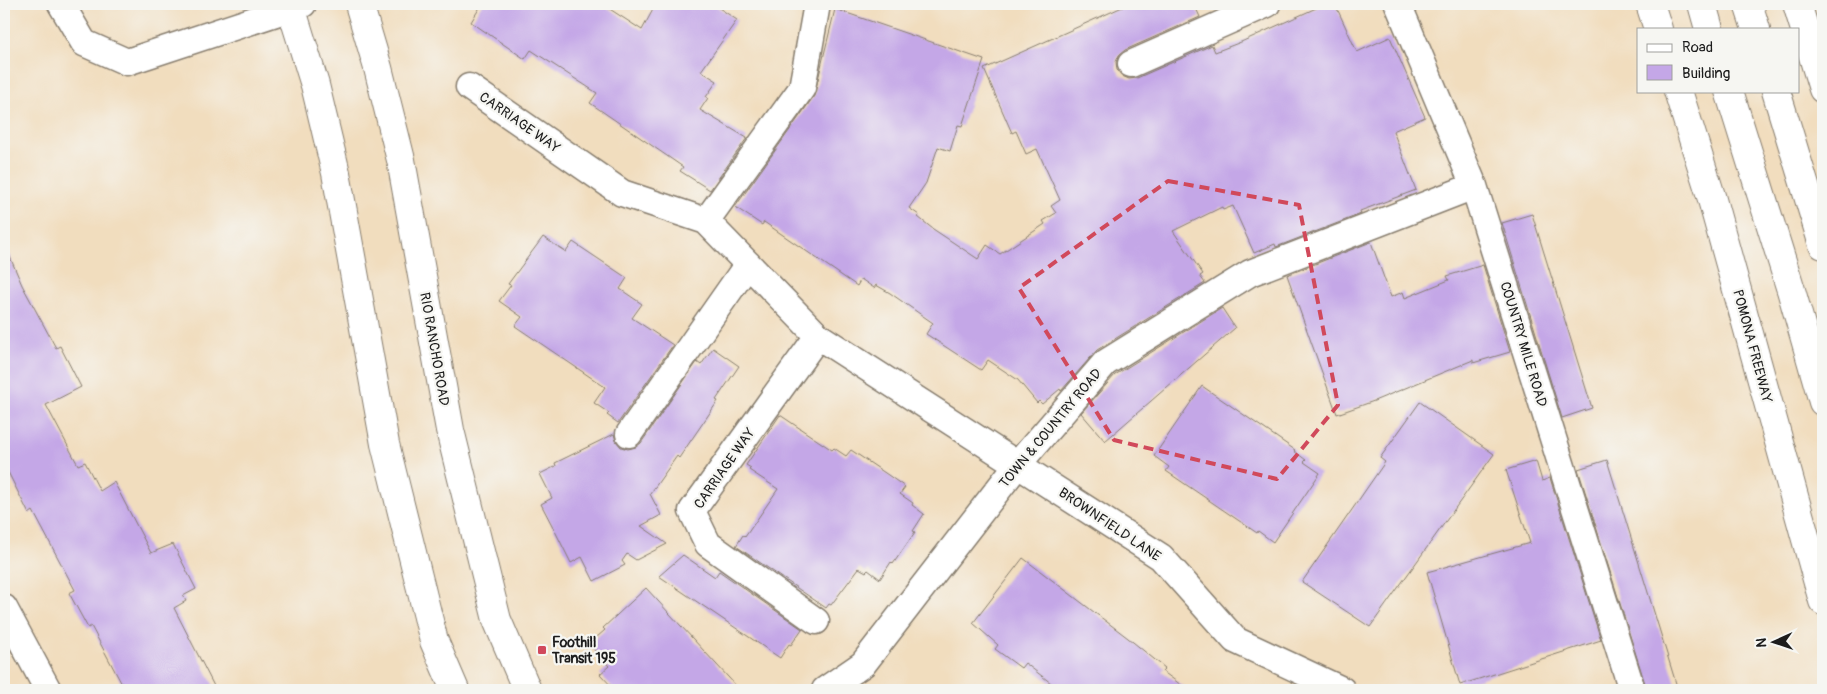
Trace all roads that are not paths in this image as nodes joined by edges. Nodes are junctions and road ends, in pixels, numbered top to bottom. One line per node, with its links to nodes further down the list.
1 (61, 4): 9 (street)
2 (359, 4): 33 (main road, RIO RANCHO ROAD)
3 (1267, 4): 14 (street)
4 (1398, 4): 20 (street, COUNTRY MILE ROAD)
5 (1650, 4): 11 (main road)
6 (1702, 4): 12 (main road)
7 (1748, 4): 13 (main road)
8 (1797, 4): 16 (main road)
9 (295, 5): 32 (main road)
10 (810, 5): 21 (street)
11 (1658, 28)
12 (1710, 28)
13 (1756, 28)
14 (1131, 64)
15 (469, 87): 21 (street, CARRIAGE WAY)
16 (1823, 89)
17 (1678, 92): 28 (main road, POMONA FREEWAY)
18 (1729, 92): 25 (main road)
19 (1776, 92): 22 (main road)
20 (1474, 186): 27 (street, TOWN & COUNTRY ROAD); 36 (street, COUNTRY MILE ROAD)
21 (706, 221): 23 (street, CARRIAGE WAY)
22 (1823, 245)
23 (748, 264): 24 (street, CARRIAGE WAY); 26 (street)
24 (818, 336): 27 (street, CARRIAGE WAY); 30 (street, CARRIAGE WAY)
25 (1823, 402)
26 (629, 434)
27 (1018, 464): 34 (street, TOWN & COUNTRY ROAD); 35 (street, BROWNFIELD LANE)
28 (1823, 601)
29 (4, 608): 31 (street)
30 (816, 621)
31 (48, 690)
32 (455, 690)
33 (527, 690)
34 (825, 690)
35 (1342, 690)
36 (1632, 690)

